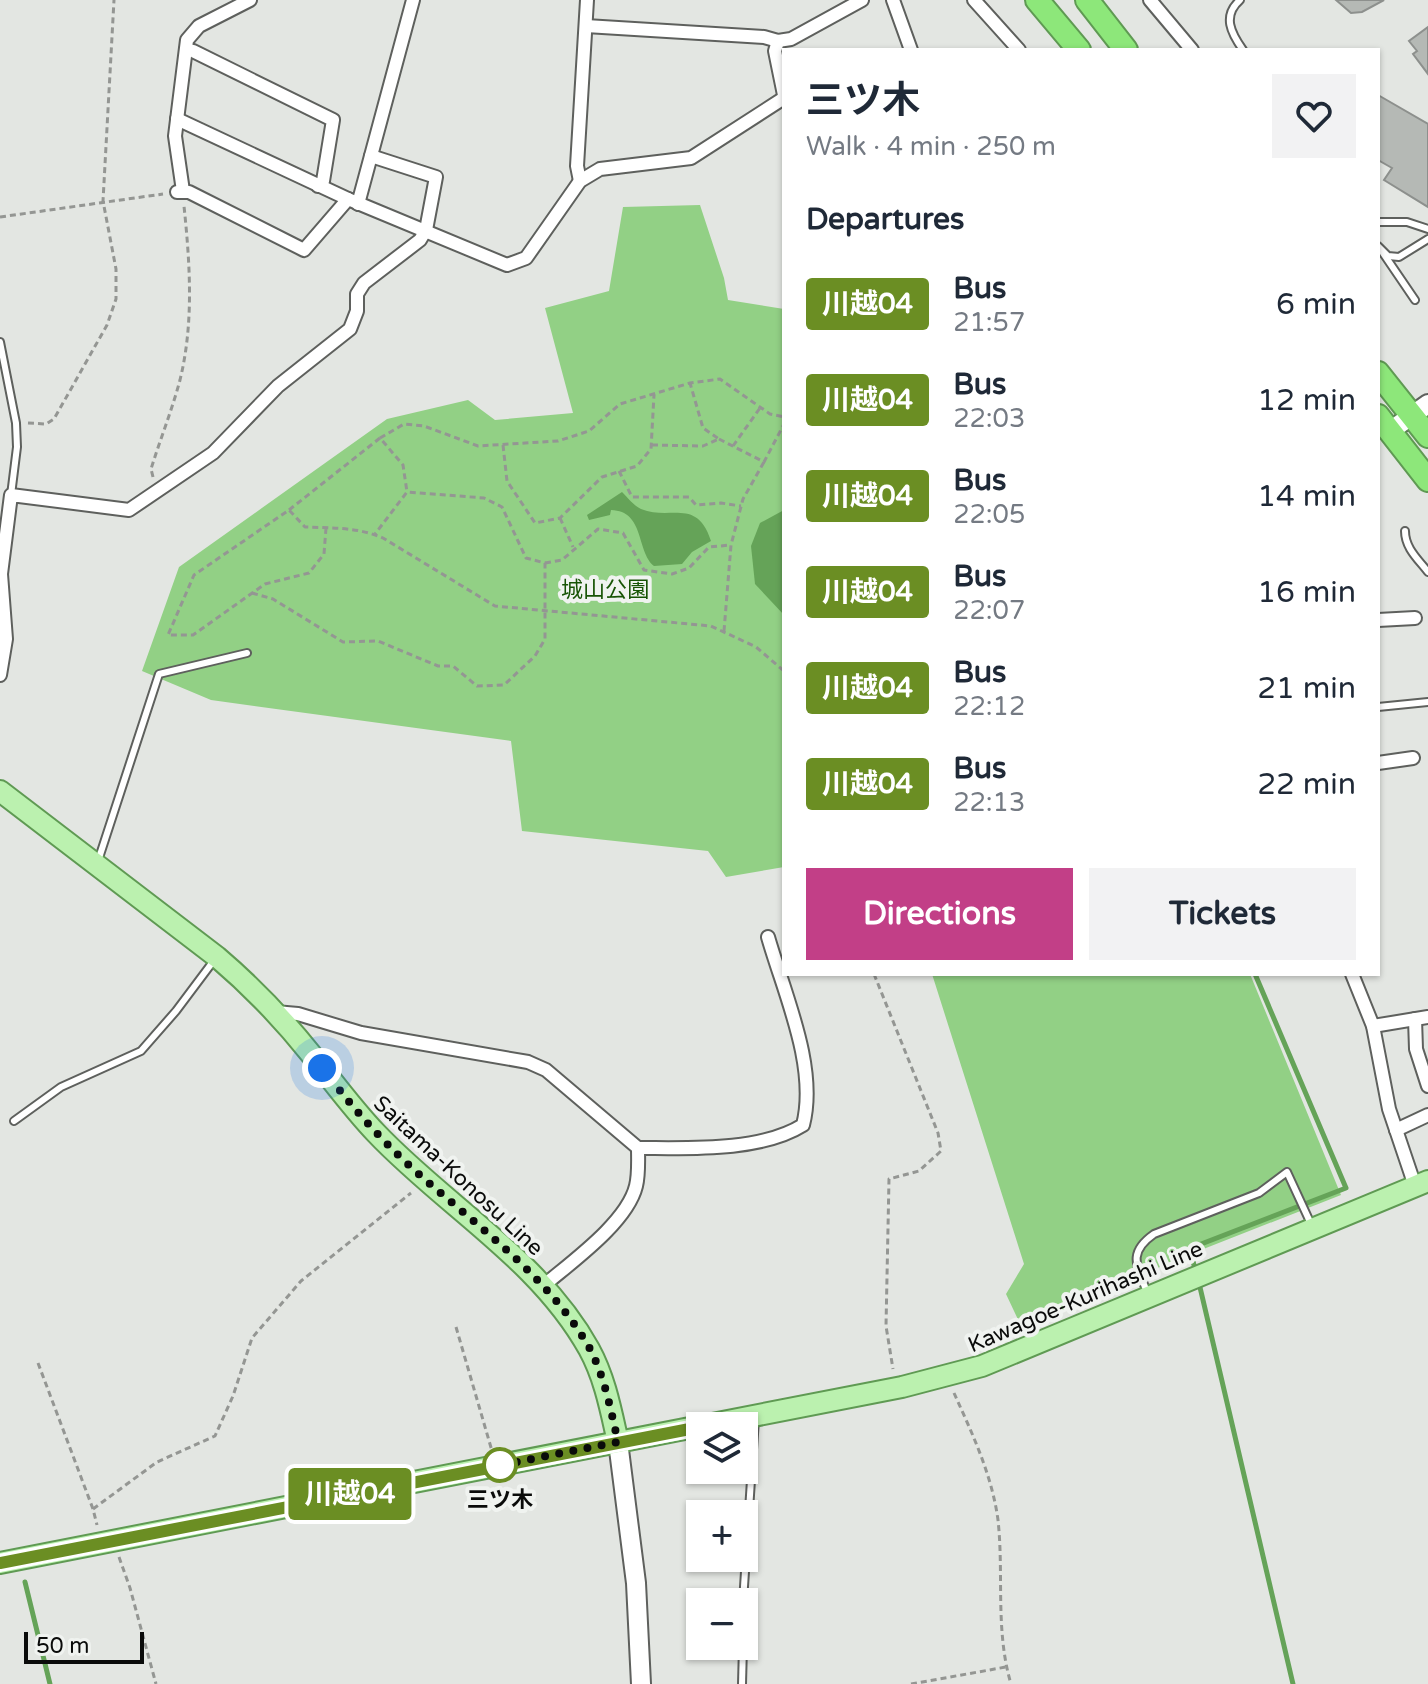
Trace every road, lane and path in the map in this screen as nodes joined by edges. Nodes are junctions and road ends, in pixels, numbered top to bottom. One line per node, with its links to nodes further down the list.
1 (114, 0): 28 (path)
2 (250, 0): 20 (street)
3 (413, 0): 24 (street)
4 (587, 0): 12 (street)
5 (862, 0): 13 (street)
6 (893, 0): 14 (street)
7 (974, 0): 15 (street)
8 (1037, 0): 16 (highway)
9 (1087, 0): 17 (highway)
10 (1150, 0): 18 (street)
11 (1240, 0): 19 (lane)
12 (586, 26): 13 (street); 25 (street)
13 (778, 41): 21 (street)
14 (910, 48)
15 (1017, 48)
16 (1077, 48)
17 (1124, 48)
18 (1190, 48)
19 (1242, 48)
20 (186, 50): 23 (street); 26 (street)
21 (782, 86)
22 (782, 97): 25 (street)
23 (177, 119): 26 (street); 27 (street)
24 (371, 156): 29 (street); 33 (street)
25 (580, 181): 33 (street)
26 (318, 186): 29 (street)
27 (179, 192): 28 (path); 29 (street); 57 (path)
28 (103, 201): 30 (path); 45 (path)
29 (353, 201): 33 (street)
30 (0, 217)
31 (1380, 222): 32 (lane)
32 (1428, 229)
33 (426, 230): 57 (street)
34 (1428, 239): 36 (lane)
35 (1380, 249): 36 (lane)
36 (1383, 253): 37 (lane)
37 (1415, 300)
38 (0, 342): 45 (lane)
39 (1380, 375): 43 (highway)
40 (690, 383): 41 (path); 42 (path); 50 (path)
41 (654, 394): 51 (path); 52 (path)
42 (760, 408): 44 (path); 53 (path)
43 (1419, 409): 47 (street); 48 (highway)
44 (782, 417)
45 (16, 423): 59 (lane)
46 (782, 428): 54 (path)
47 (1382, 430): 56 (highway)
48 (1428, 436)
49 (380, 438): 51 (path); 58 (path); 61 (path)
50 (719, 439): 52 (path); 53 (path)
51 (503, 445): 62 (path)
52 (652, 445): 55 (path)
53 (733, 446): 54 (path)
54 (764, 462): 60 (path)
55 (619, 471): 60 (path); 62 (path)
56 (1428, 480)
57 (156, 490): 59 (street)
58 (407, 492): 65 (path); 68 (path)
59 (11, 495): 70 (street)
60 (741, 506): 66 (path)
61 (289, 510): 63 (path); 71 (path)
62 (560, 518): 67 (path)
63 (326, 528): 65 (path); 71 (path)
64 (1405, 531): 69 (lane)
65 (375, 534): 72 (path)
66 (731, 545): 67 (path); 75 (path)
67 (573, 548): 68 (path)
68 (545, 563): 72 (path)
69 (1428, 572)
70 (1, 574): 78 (street)
71 (252, 593): 72 (path)
72 (547, 610): 75 (path)
73 (1415, 618): 74 (street)
74 (1380, 620)
75 (724, 632): 77 (path)
76 (247, 653): 84 (lane)
77 (782, 669)
78 (0, 675)
79 (1428, 702): 80 (lane)
80 (1380, 707)
81 (1413, 758): 82 (street)
82 (1380, 763)
83 (0, 791): 84 (main road, Saitama-Konosu Line)
84 (97, 864): 86 (main road, Saitama-Konosu Line)
85 (768, 937): 96 (street)
86 (217, 957): 89 (main road, Saitama-Konosu Line); 94 (lane)
87 (875, 976): 105 (path)
88 (1353, 976): 91 (street)
89 (275, 1012): 96 (street); 97 (main road, Saitama-Konosu Line)
90 (1422, 1018): 91 (street); 92 (street)
91 (1373, 1026): 95 (street)
92 (1428, 1086)
93 (1428, 1115): 95 (street)
94 (14, 1121)
95 (1396, 1130): 98 (street)
96 (638, 1148): 100 (street)
97 (426, 1181): 100 (main road, Saitama-Konosu Line); 111 (path)
98 (1422, 1184): 99 (main road, Kawagoe-Kurihashi Line)
99 (1313, 1227): 101 (main road, Kawagoe-Kurihashi Line); 101 (lane)
100 (542, 1287): 108 (main road, Saitama-Konosu Line)
101 (1149, 1297): 104 (main road, Kawagoe-Kurihashi Line)
102 (456, 1327): 109 (path)
103 (38, 1363): 111 (path)
104 (947, 1376): 105 (main road, Kawagoe-Kurihashi Line); 116 (path)
105 (896, 1389): 106 (main road, Kawagoe-Kurihashi Line)
106 (758, 1416)
107 (686, 1429): 108 (main road, Kawagoe-Kurihashi Line)
108 (618, 1442): 109 (main road, Kawagoe-Kurihashi Line); 118 (street)
109 (496, 1466): 112 (main road, Kawagoe-Kurihashi Line)
110 (751, 1484): 114 (lane)
111 (93, 1509): 112 (path)
112 (107, 1542): 113 (main road, Kawagoe-Kurihashi Line); 117 (path)
113 (0, 1563)
114 (744, 1588)
115 (743, 1660): 119 (lane)
116 (1006, 1667): 120 (path); 121 (path)
117 (156, 1684)
118 (641, 1684)
119 (742, 1684)
120 (911, 1684)
121 (1011, 1684)

